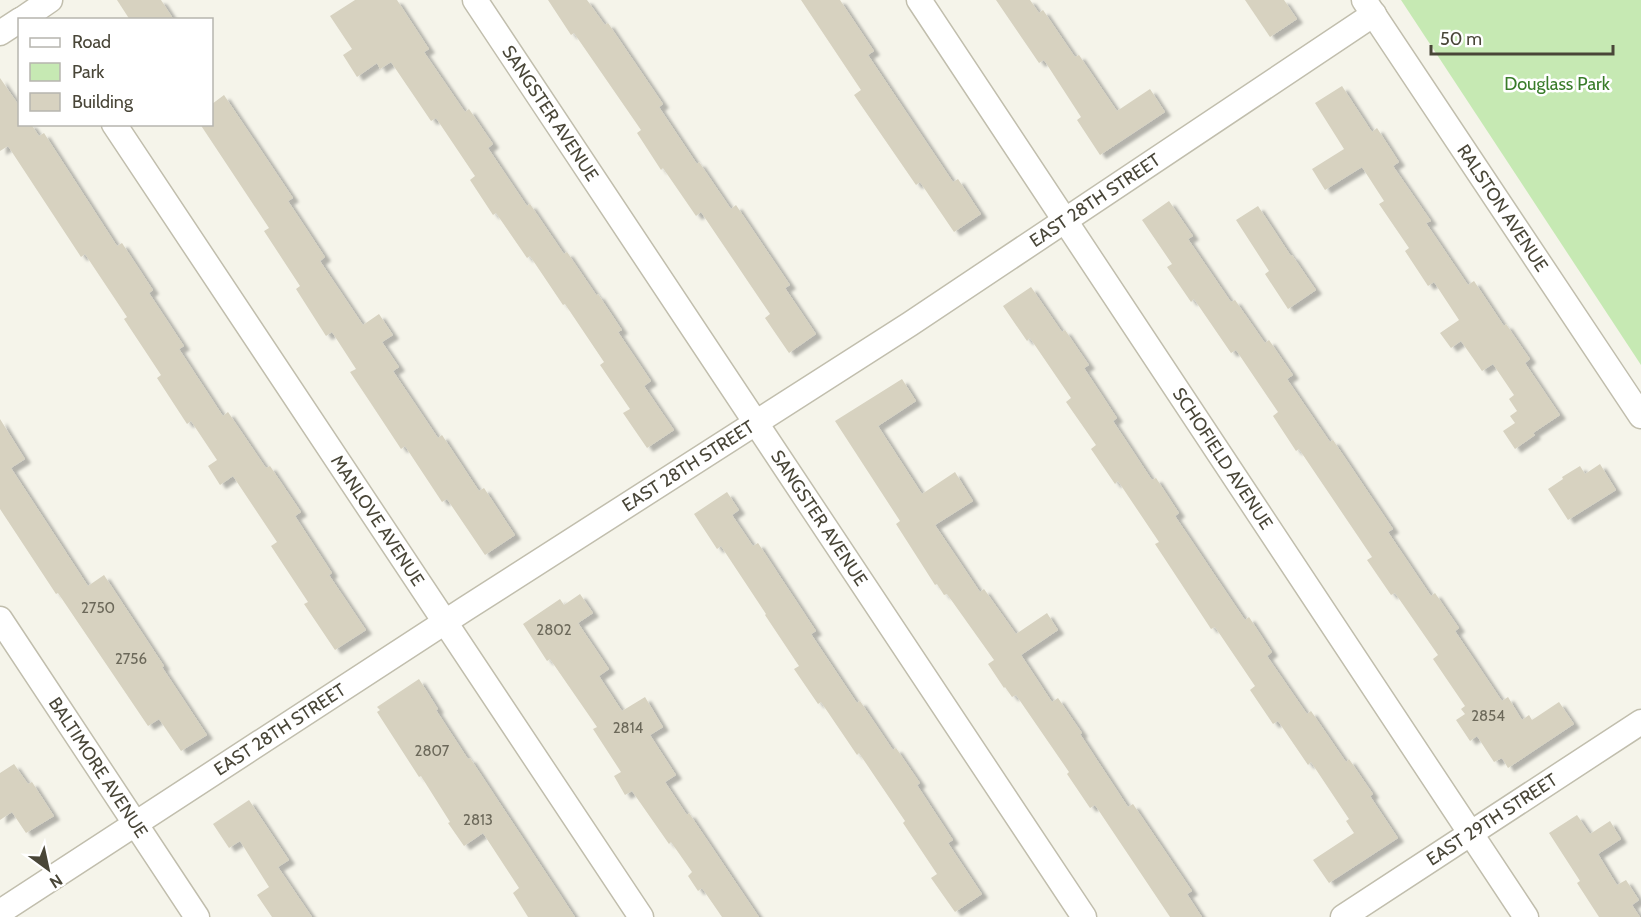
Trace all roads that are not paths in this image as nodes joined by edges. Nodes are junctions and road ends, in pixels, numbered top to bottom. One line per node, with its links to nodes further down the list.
1 (475, 0): 9 (street, SANGSTER AVENUE)
2 (919, 0): 7 (street, SCHOFIELD AVENUE)
3 (1369, 7): 7 (street, EAST 28TH STREET); 8 (street, RALSTON AVENUE)
4 (18, 21): 5 (street)
5 (0, 33)
6 (115, 126): 11 (street, MANLOVE AVENUE)
7 (1066, 221): 9 (street, EAST 28TH STREET); 14 (street, SCHOFIELD AVENUE)
8 (1641, 416)
9 (756, 423): 11 (street, EAST 28TH STREET); 18 (street, SANGSTER AVENUE)
10 (0, 619): 13 (street, BALTIMORE AVENUE)
11 (445, 622): 13 (street, EAST 28TH STREET); 17 (street, MANLOVE AVENUE)
12 (1641, 722): 14 (street, EAST 29TH STREET)
13 (135, 824): 15 (street, EAST 28TH STREET); 16 (street, BALTIMORE AVENUE)
14 (1471, 833): 19 (street, EAST 29TH STREET); 20 (street, SCHOFIELD AVENUE)
15 (0, 912)
16 (197, 917)
17 (641, 917)
18 (1084, 917)
19 (1343, 917)
20 (1526, 917)

